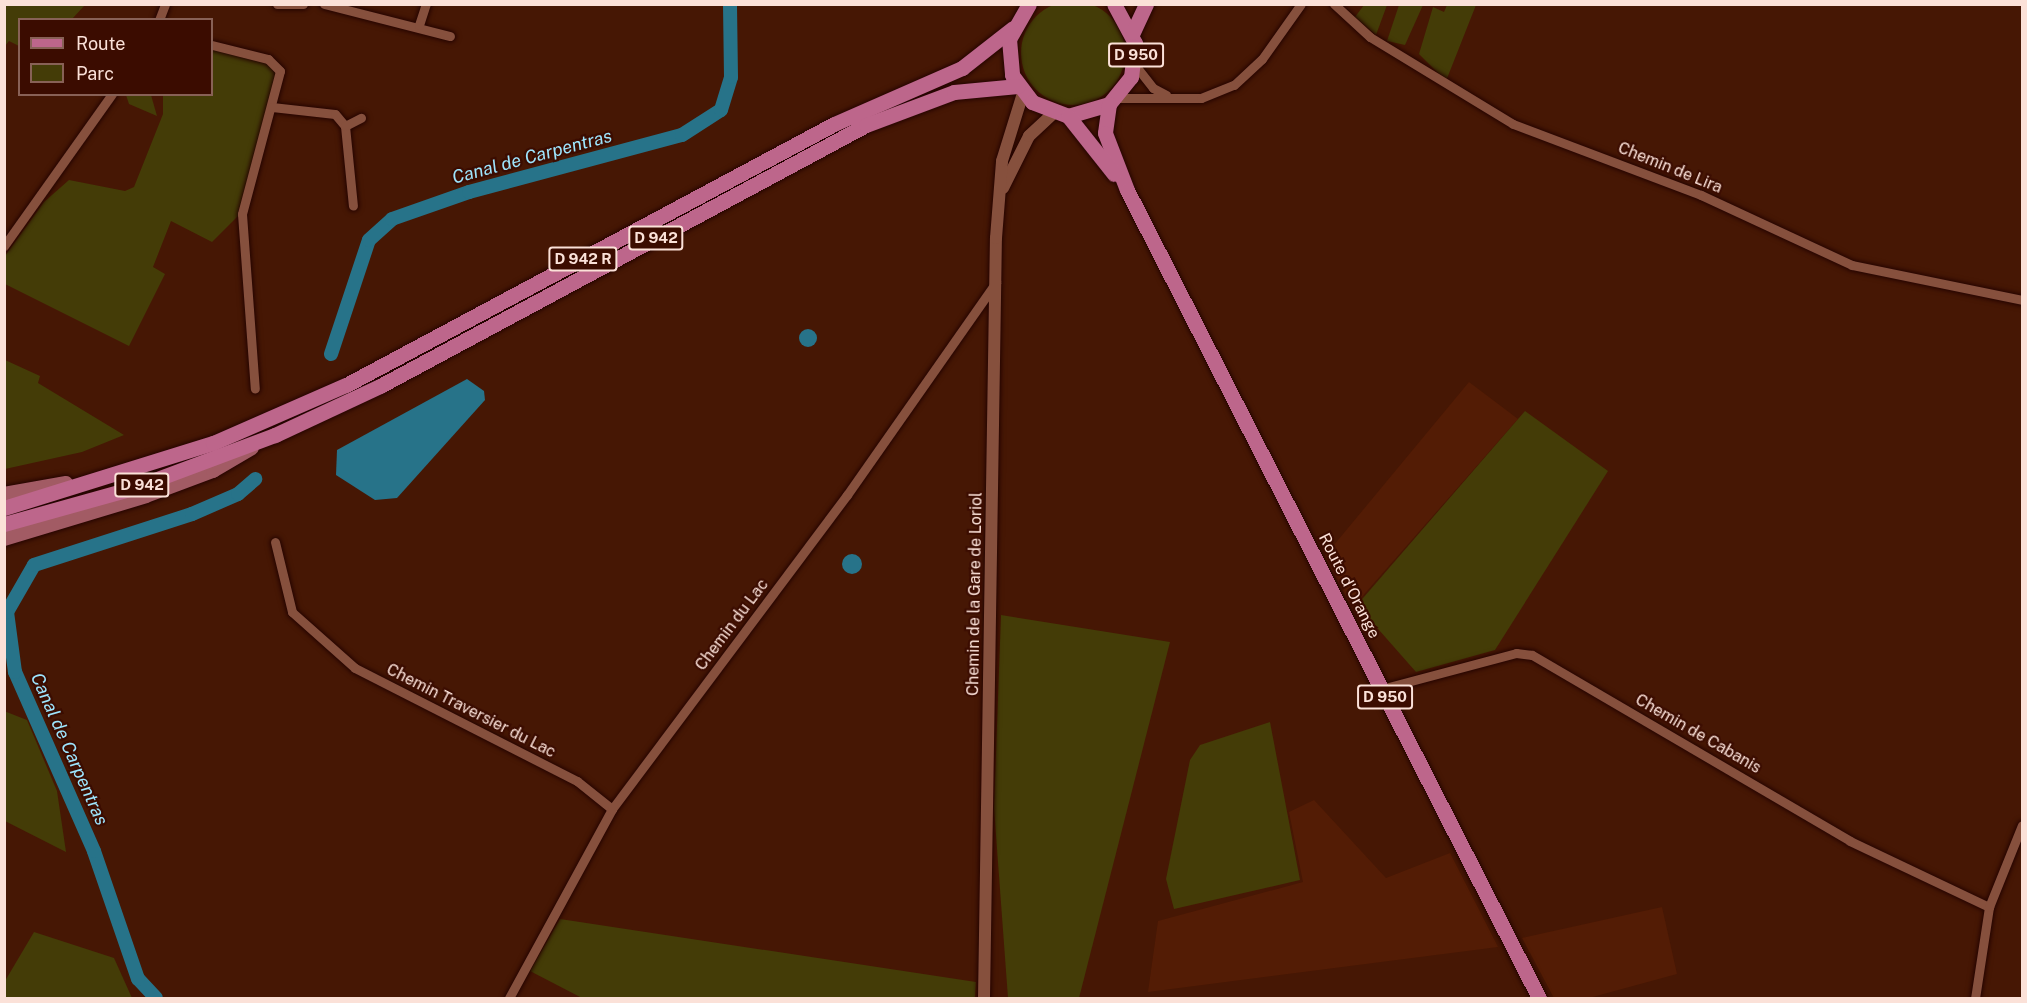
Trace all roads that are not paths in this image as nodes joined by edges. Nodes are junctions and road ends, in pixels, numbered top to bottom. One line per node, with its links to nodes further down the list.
1 (277, 4): 2 (street)
2 (303, 4)
3 (324, 4): 10 (street)
4 (426, 4): 12 (street)
5 (1029, 4): 11 (main road)
6 (1114, 4): 13 (main road, D 950)
7 (1146, 4): 13 (main road)
8 (1301, 4): 19 (street)
9 (1334, 4): 30 (street, Chemin de Lira)
10 (361, 8): 12 (street)
11 (1012, 22): 17 (main road); 33 (main road, D 942 R)
12 (419, 25): 14 (street)
13 (1133, 32): 16 (main road, D 950)
14 (450, 36)
15 (213, 45): 21 (street)
16 (1135, 65): 19 (street); 20 (main road, D 950)
17 (1021, 90): 22 (main road, D 950); 26 (street, Chemin de la Gare de Loriol); 32 (main road, D 942)
18 (111, 96): 28 (street)
19 (1168, 96): 20 (street)
20 (1113, 101): 22 (main road); 25 (main road, Route d'Orange / D 950)
21 (272, 107): 24 (street); 31 (street)
22 (1061, 115): 25 (main road, Route d'Orange / D 950); 26 (street, Chemin de la Gare de Loriol)
23 (361, 118): 24 (street)
24 (345, 126): 27 (street)
25 (1127, 190): 39 (main road, Route d'Orange / D 950)
26 (1001, 191): 29 (street, Chemin de la Gare de Loriol)
27 (353, 206)
28 (4, 246)
29 (996, 281): 40 (street, Chemin du Lac); 44 (street, Chemin de la Gare de Loriol)
30 (2022, 300)
31 (255, 389)
32 (275, 435): 36 (main road, D 942); 37 (main road)
33 (156, 464): 34 (main road); 35 (main road, D 942 R)
34 (4, 495)
35 (4, 508)
36 (4, 524)
37 (4, 539)
38 (275, 542): 40 (street, Chemin Traversier du Lac)
39 (1381, 689): 42 (street, Chemin de Cabanis); 45 (main road, Route d'Orange / D 950)
40 (612, 809): 43 (street, Chemin du Lac)
41 (2022, 825): 42 (street)
42 (1989, 907): 46 (street)
43 (509, 999)
44 (984, 999)
45 (1539, 999)
46 (1975, 999)

